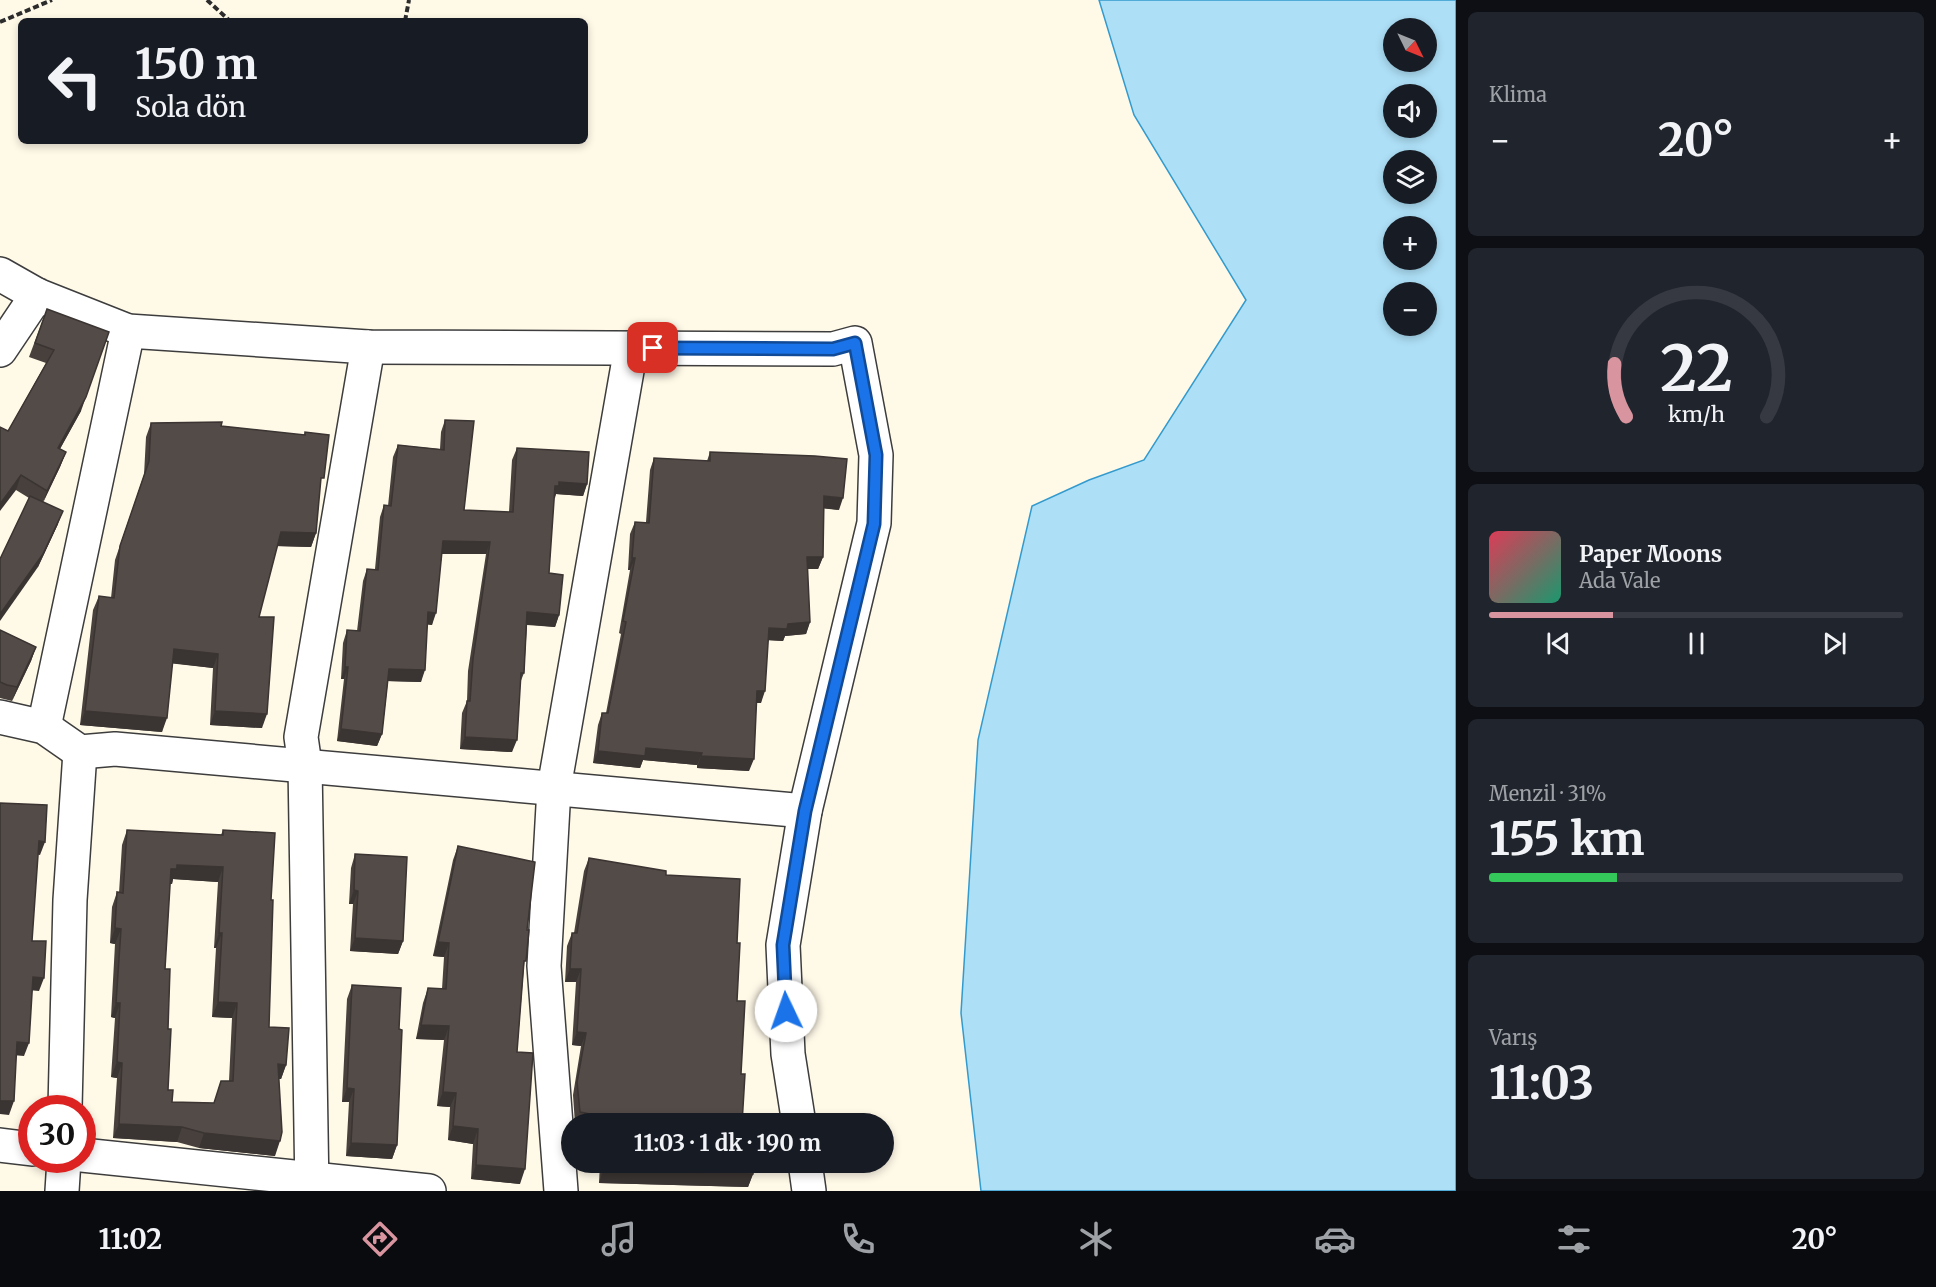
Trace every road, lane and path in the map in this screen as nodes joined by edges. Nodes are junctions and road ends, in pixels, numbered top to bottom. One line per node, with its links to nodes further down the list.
1 (52, 0): 6 (path)
2 (207, 0): 4 (path)
3 (410, 0): 5 (path)
4 (227, 18)
5 (406, 18)
6 (0, 22)
7 (0, 274): 8 (street)
8 (37, 295): 9 (street); 12 (street)
9 (128, 331): 10 (street); 14 (street)
10 (368, 347): 11 (street); 16 (street)
11 (631, 348): 17 (street); 18 (street)
12 (0, 350)
13 (0, 717): 14 (street)
14 (44, 727): 15 (street)
15 (80, 752): 16 (street); 19 (street)
16 (305, 765): 17 (street); 26 (street)
17 (554, 788): 18 (street); 29 (street)
18 (805, 811): 20 (street)
19 (65, 1095)
20 (797, 1113)
21 (0, 1145): 22 (street)
22 (18, 1147)
23 (96, 1157): 26 (street)
24 (63, 1173): 27 (street)
25 (807, 1173): 30 (street)
26 (312, 1185): 28 (street)
27 (62, 1191)
28 (429, 1191)
29 (561, 1191)
30 (809, 1191)

